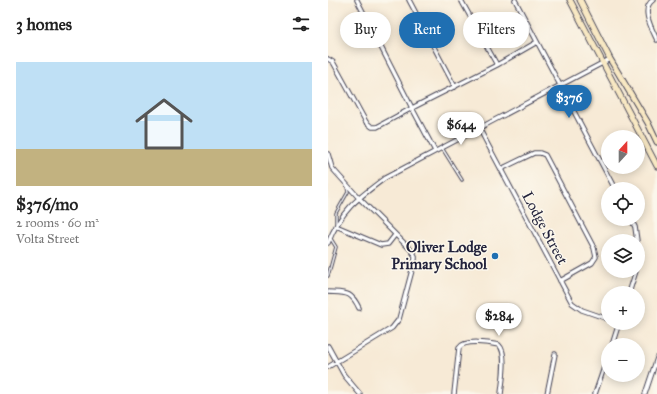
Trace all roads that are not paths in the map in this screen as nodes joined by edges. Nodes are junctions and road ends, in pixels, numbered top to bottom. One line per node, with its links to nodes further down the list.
1 (357, 0): 16 (street)
2 (409, 0): 15 (street)
3 (461, 0): 13 (street)
4 (515, 0): 9 (street)
5 (570, 0): 12 (street)
6 (580, 0): 11 (street)
7 (653, 0): 8 (street)
8 (657, 40)
9 (537, 42): 13 (street); 14 (street)
10 (328, 59): 16 (street)
11 (610, 59): 12 (street); 18 (street)
12 (603, 63): 14 (street); 22 (street)
13 (497, 65): 15 (street)
14 (560, 85): 17 (street); 26 (street)
15 (455, 87): 16 (street)
16 (412, 108): 20 (street)
17 (479, 128): 19 (street); 24 (street, Lodge Street)
18 (657, 142)
19 (442, 148): 20 (street); 25 (lane)
20 (435, 151): 28 (street)
21 (328, 154): 23 (street)
22 (657, 166)
23 (330, 168): 27 (street)
24 (501, 169): 34 (street, Lodge Street); 34 (street)
25 (462, 180)
26 (611, 182)
27 (347, 185): 28 (street); 29 (lane)
28 (358, 197): 29 (street); 30 (street)
29 (336, 226): 30 (street); 31 (street)
30 (395, 235): 41 (street)
31 (330, 237): 32 (street); 33 (lane)
32 (328, 243)
33 (328, 276)
34 (560, 281): 37 (street, Lodge Street)
35 (328, 292): 36 (street)
36 (359, 308)
37 (601, 316)
38 (328, 346): 41 (street)
39 (555, 354): 47 (street)
40 (657, 358): 49 (street)
41 (336, 363): 42 (street); 44 (street)
42 (328, 367)
43 (601, 376): 48 (street)
44 (360, 394)
45 (454, 394): 46 (street)
46 (501, 394)
47 (547, 394)
48 (595, 394)
49 (645, 394)

